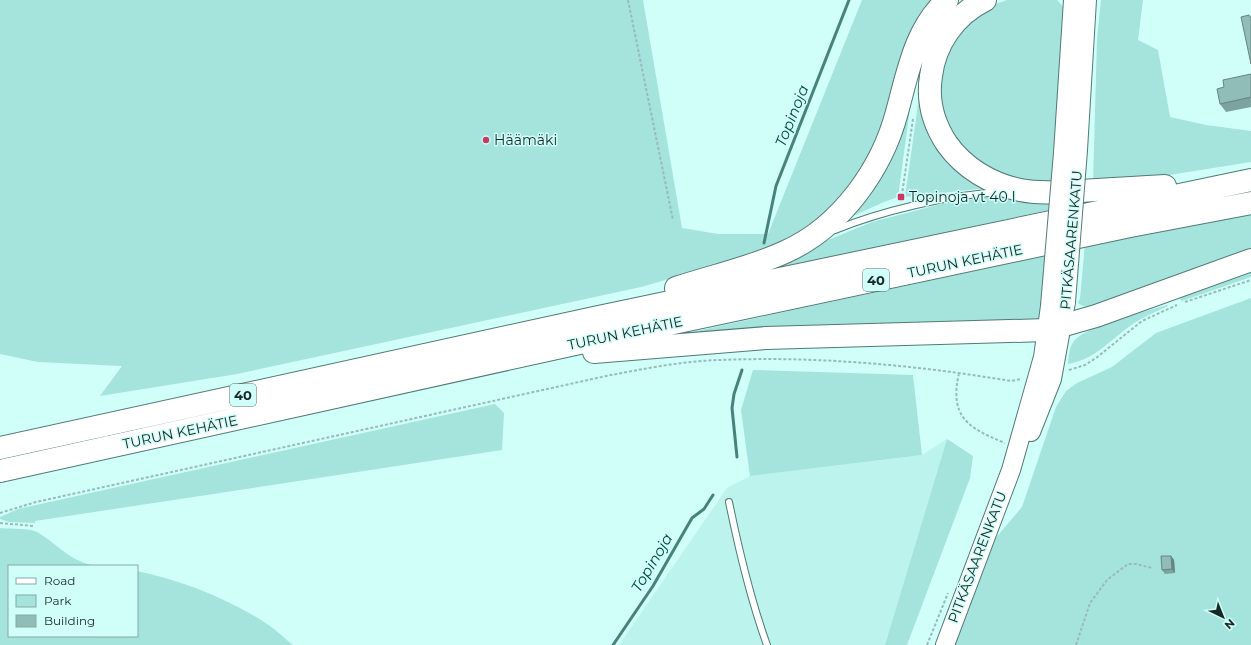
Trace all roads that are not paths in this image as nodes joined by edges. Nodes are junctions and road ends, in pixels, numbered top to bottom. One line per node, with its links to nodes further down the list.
1 (947, 0): 9 (highway)
2 (985, 0): 7 (highway)
3 (1073, 0): 5 (street, PITKÄSAARENKATU)
4 (1087, 0): 5 (street, PITKÄSAARENKATU)
5 (1071, 152): 12 (street, PITKÄSAARENKATU, bridge)
6 (1242, 182): 7 (highway); 11 (highway, TURUN KEHÄTIE / 40)
7 (1020, 190): 9 (lane)
8 (1251, 202): 13 (highway, TURUN KEHÄTIE / 40)
9 (809, 240): 11 (highway)
10 (1251, 260): 12 (highway)
11 (594, 318): 13 (highway, TURUN KEHÄTIE / 40)
12 (1055, 328): 14 (highway); 19 (street, PITKÄSAARENKATU)
13 (552, 338): 14 (highway, TURUN KEHÄTIE / 40); 15 (highway, TURUN KEHÄTIE / 40)
14 (501, 361): 16 (highway, TURUN KEHÄTIE / 40)
15 (0, 448)
16 (0, 471)
17 (729, 502): 18 (lane)
18 (767, 645)
19 (945, 645)

